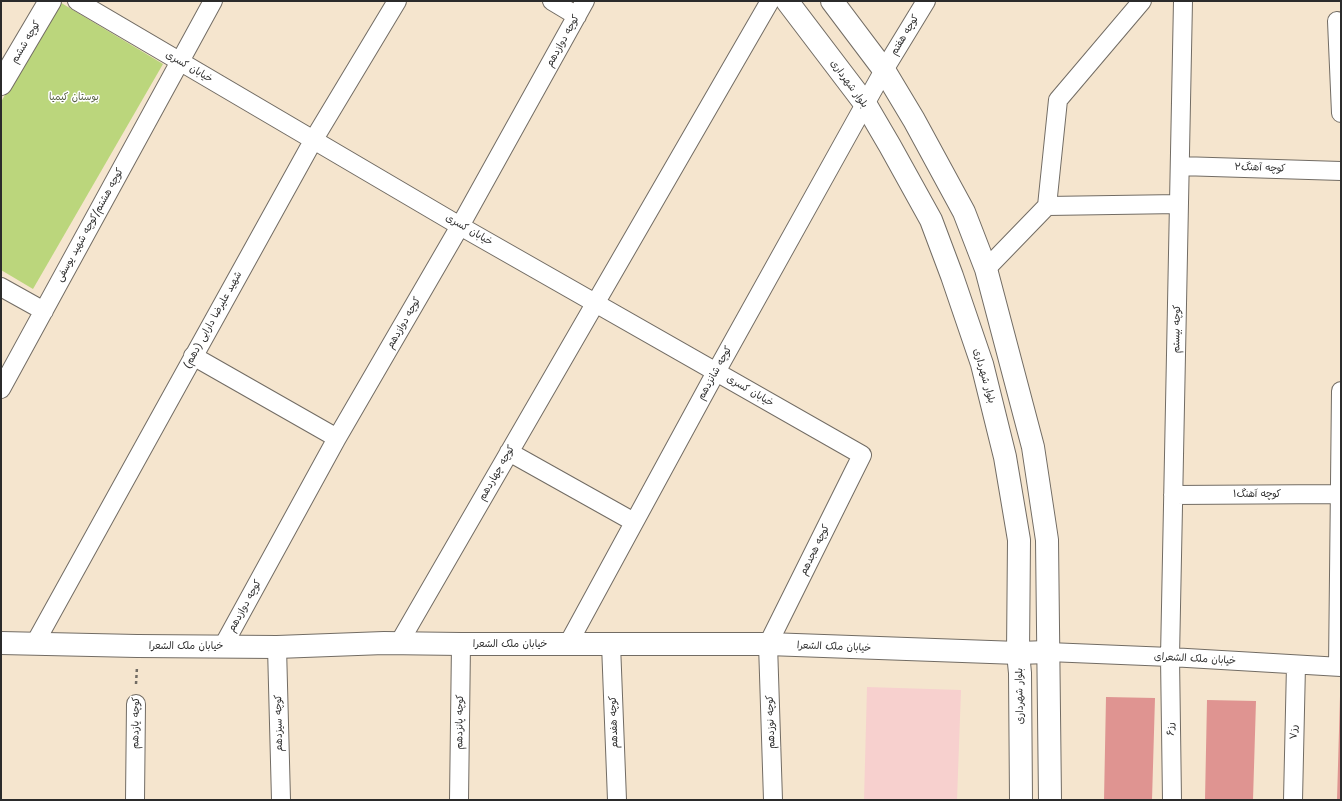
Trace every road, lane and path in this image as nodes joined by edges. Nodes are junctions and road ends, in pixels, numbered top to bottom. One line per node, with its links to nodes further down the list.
1 (50, 1): 16 (main road, کوچه ششم)
2 (77, 1): 14 (street, خیابان کسری)
3 (214, 1): 14 (street, کوچه هشتم/کوچه شهید یوسفی)
4 (396, 1): 19 (street, شهید علیرضا دارابی (دهم))
5 (552, 1): 12 (street)
6 (770, 1): 27 (street, کوچه چهاردهم)
7 (787, 1): 17 (main road, بلوار شهرداری)
8 (832, 1): 15 (main road)
9 (926, 1): 15 (street, کوچه هفتم)
10 (1142, 1): 23 (street)
11 (1183, 1): 20 (street, کوچه بیستم)
12 (581, 9): 24 (street, کوچه دوازدهم)
13 (1337, 20): 18 (street)
14 (180, 62): 19 (street, خیابان کسری); 28 (street, کوچه هشتم/کوچه شهید یوسفی)
15 (884, 70): 17 (street, کوچه هفتم); 25 (main road)
16 (1, 84)
17 (866, 105): 30 (street, کوچه شانزدهم); 50 (main road, بلوار شهرداری)
18 (1341, 113)
19 (314, 140): 24 (street, خیابان کسری); 29 (street, شهید علیرضا دارابی (دهم))
20 (1180, 166): 21 (street, کوچه آهنگ۲); 22 (street, کوچه بیستم)
21 (1341, 170)
22 (1179, 204): 23 (street); 37 (street, کوچه بیستم)
23 (1047, 206): 25 (street)
24 (460, 226): 27 (street, خیابان کسری); 33 (street, کوچه دوازدهم)
25 (986, 269): 49 (main road)
26 (1, 286): 28 (street)
27 (595, 303): 30 (street, خیابان کسری); 34 (street, کوچه چهاردهم)
28 (44, 311): 31 (street, کوچه هشتم/کوچه شهید یوسفی)
29 (193, 356): 33 (street); 40 (street, شهید علیرضا دارابی (دهم))
30 (716, 372): 35 (street, خیابان کسری); 38 (street, کوچه شانزدهم)
31 (1, 389)
32 (1341, 391): 36 (street)
33 (337, 438): 47 (street, کوچه دوازدهم)
34 (509, 452): 38 (street); 41 (street, کوچه چهاردهم)
35 (862, 455): 45 (street, کوچه هجدهم)
36 (1340, 494): 37 (street, کوچه آهنگ۱); 53 (street)
37 (1174, 495): 51 (street, کوچه بیستم)
38 (634, 522): 43 (street, کوچه شانزدهم)
39 (1, 643): 40 (main road, خیابان ملک الشعرا)
40 (35, 643): 46 (main road, خیابان ملک الشعرا)
41 (399, 643): 42 (main road, خیابان ملک الشعرا); 48 (main road, خیابان ملک الشعرا)
42 (461, 644): 43 (main road, خیابان ملک الشعرا); 57 (street, کوچه پانزدهم)
43 (568, 644): 44 (main road, خیابان ملک الشعرا)
44 (611, 644): 45 (main road, خیابان ملک الشعرا); 58 (street, کوچه هفدهم)
45 (768, 644): 50 (main road, خیابان ملک الشعرا); 59 (street, کوچه نوزدهم)
46 (137, 646): 47 (main road, خیابان ملک الشعرا); 54 (path, کوچه یازدهم)
47 (223, 646): 48 (main road, خیابان ملک الشعرا)
48 (277, 647): 56 (street, کوچه سیزدهم)
49 (1048, 652): 50 (main road, خیابان ملک الشعرا); 51 (street, خیابان ملک الشعرای); 61 (main road)
50 (1018, 654): 60 (main road, بلوار شهرداری)
51 (1170, 657): 52 (street, خیابان ملک الشعرای); 62 (street, رز۶)
52 (1296, 665): 53 (street, خیابان ملک الشعرای); 63 (street, رز۷)
53 (1340, 667)
54 (136, 704): 55 (street, کوچه یازدهم)
55 (135, 800)
56 (280, 800)
57 (459, 800)
58 (617, 800)
59 (773, 800)
60 (1021, 800)
61 (1050, 800)
62 (1172, 800)
63 (1293, 800)

